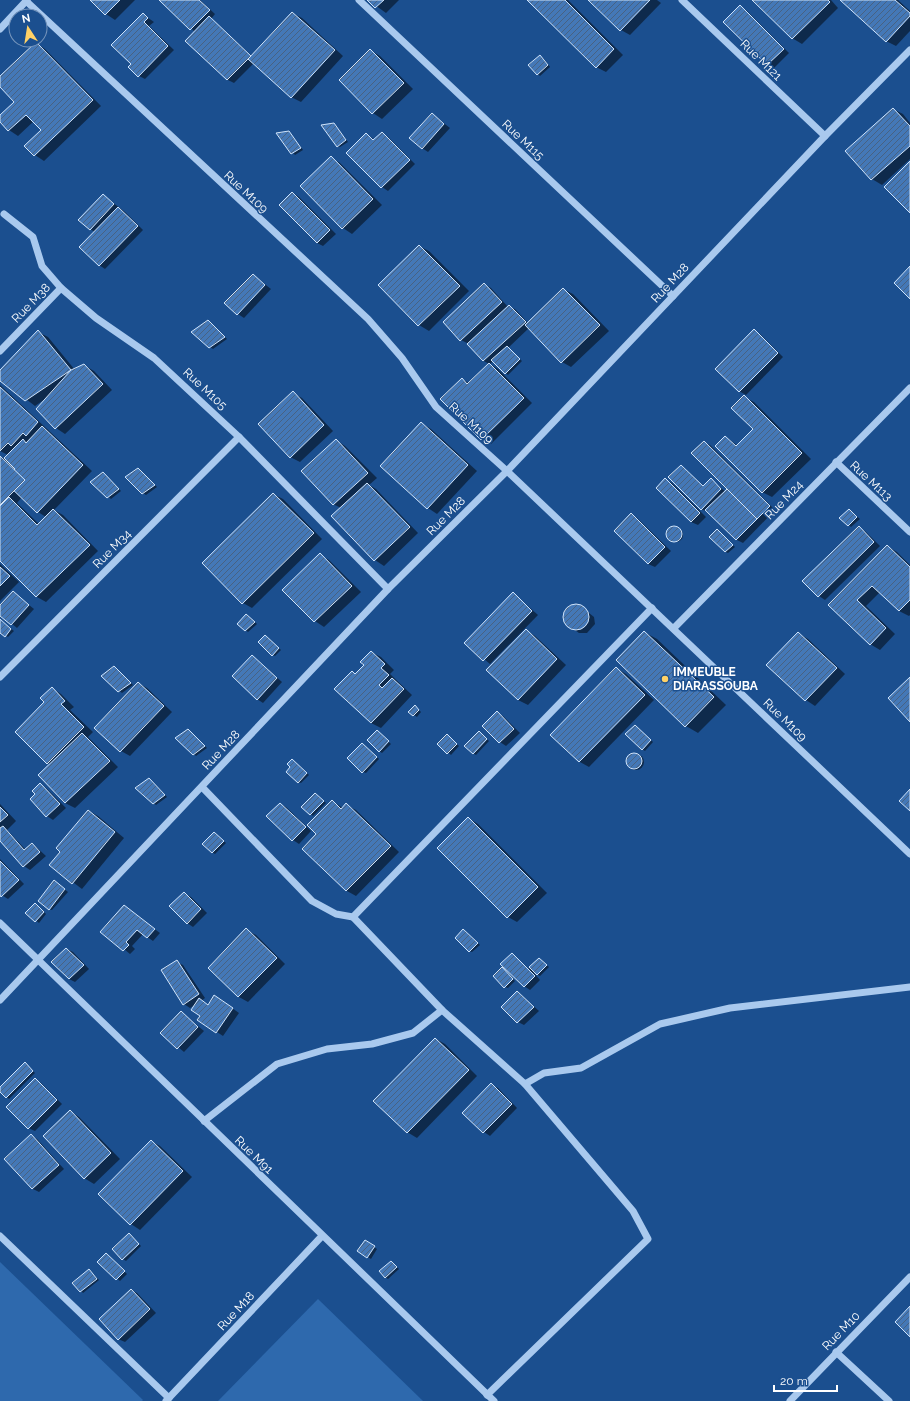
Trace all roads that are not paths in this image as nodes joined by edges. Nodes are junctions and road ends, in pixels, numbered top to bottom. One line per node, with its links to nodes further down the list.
1 (359, 0): 9 (street, Rue M115)
2 (682, 0): 6 (street, Rue M121)
3 (27, 1): 4 (street); 14 (street, Rue M109)
4 (0, 29)
5 (910, 50): 6 (street, Rue M28)
6 (825, 136): 9 (street, Rue M28)
7 (4, 214): 8 (street, Rue M105)
8 (61, 288): 10 (street, Rue M38); 12 (street, Rue M105)
9 (673, 296): 14 (street, Rue M28)
10 (0, 351)
11 (910, 388): 13 (street, Rue M24)
12 (239, 437): 16 (street, Rue M105); 19 (street, Rue M34)
13 (836, 462): 15 (street, Rue M113); 18 (street, Rue M24)
14 (507, 471): 16 (street, Rue M28); 17 (street, Rue M109)
15 (910, 532)
16 (388, 590): 20 (street, Rue M28)
17 (652, 608): 18 (street, Rue M109); 22 (street)
18 (674, 628): 21 (street, Rue M109)
19 (0, 677)
20 (202, 787): 22 (street); 24 (street, Rue M28)
21 (910, 854)
22 (353, 917): 27 (street)
23 (0, 923): 24 (street, Rue M91)
24 (38, 959): 26 (street, Rue M28); 29 (street, Rue M91)
25 (910, 987): 28 (street)
26 (0, 1000)
27 (442, 1010): 28 (street); 29 (street)
28 (525, 1084): 34 (street)
29 (204, 1121): 31 (street, Rue M91)
30 (0, 1236): 35 (street)
31 (322, 1236): 34 (street, Rue M91); 35 (street, Rue M18)
32 (910, 1277): 33 (street, Rue M10)
33 (836, 1352): 37 (street, Rue M10); 38 (street)
34 (487, 1395): 36 (street, Rue M91)
35 (167, 1400)
36 (494, 1401)
37 (790, 1401)
38 (889, 1401)

